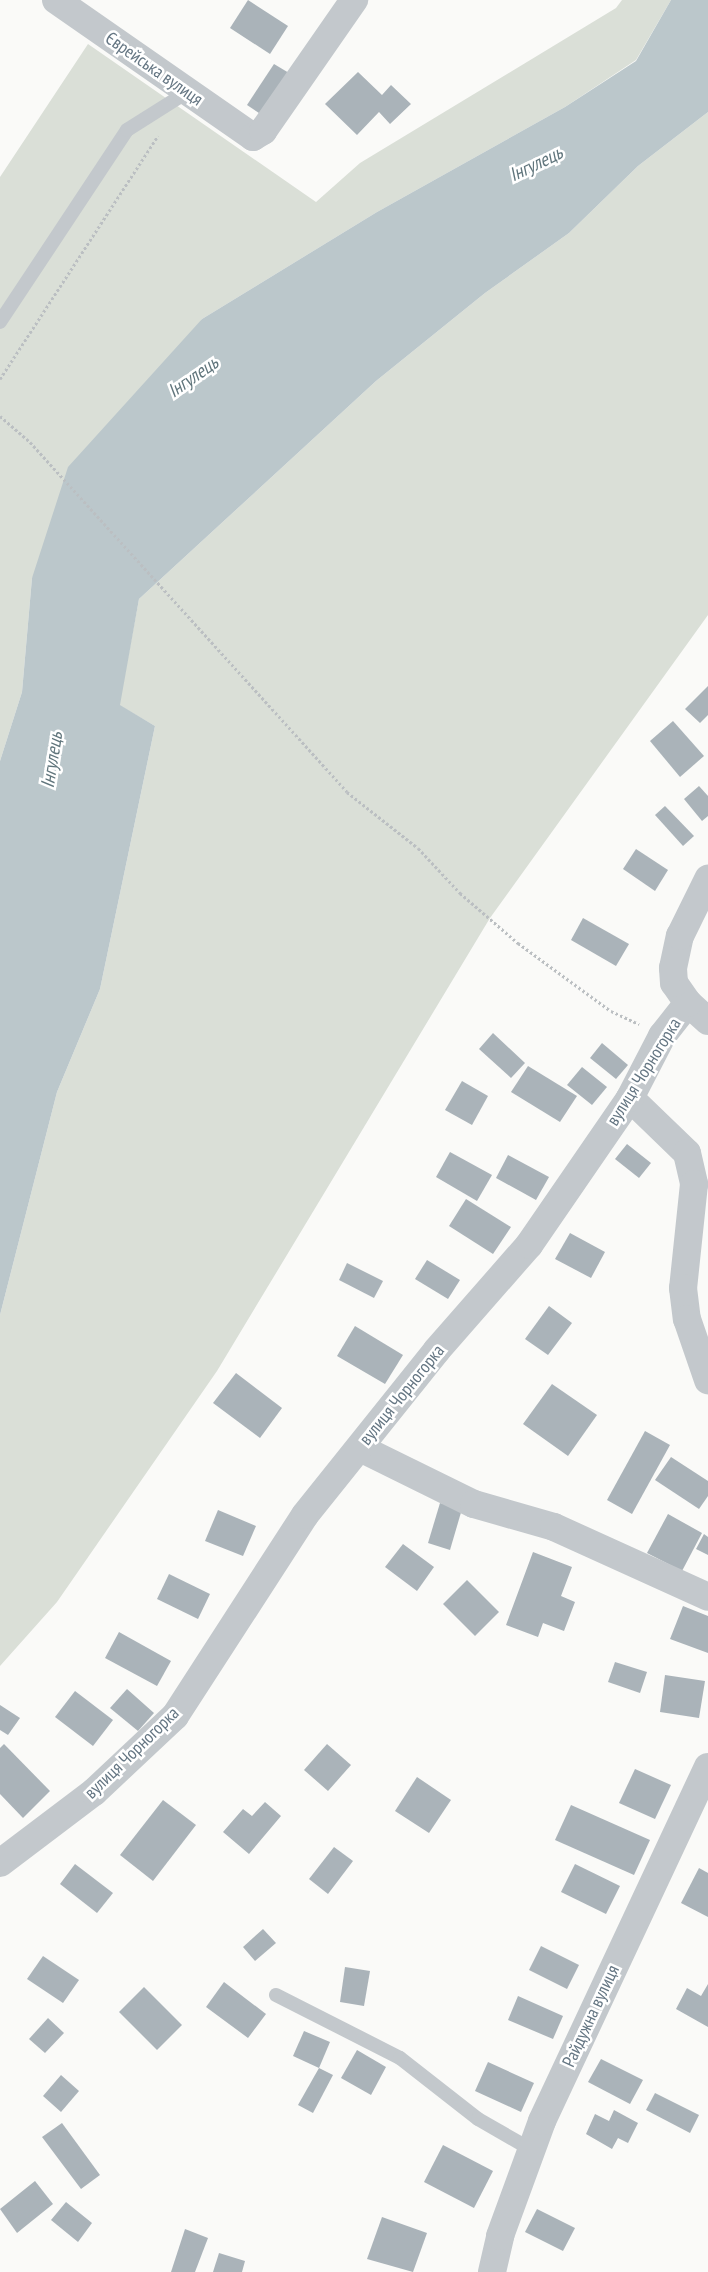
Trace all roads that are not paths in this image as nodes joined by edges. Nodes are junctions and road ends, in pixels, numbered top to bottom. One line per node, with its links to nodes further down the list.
1 (56, 0): 3 (street, Єврейська вулиця)
2 (354, 0): 3 (street, Єврейська вулиця)
3 (187, 92): 4 (lane)
4 (0, 322)
5 (708, 879): 6 (street, вулиця Чорногорка)
6 (688, 1003): 7 (street); 8 (street, вулиця Чорногорка)
7 (708, 1021)
8 (630, 1098): 9 (street); 10 (street, вулиця Чорногорка)
9 (708, 1380)
10 (360, 1448): 11 (street); 13 (street, вулиця Чорногорка)
11 (708, 1597)
12 (708, 1767): 15 (street, Райдужна вулиця)
13 (0, 1863)
14 (276, 1995): 15 (lane)
15 (532, 2150): 16 (street, Райдужна вулиця)
16 (492, 2272)

